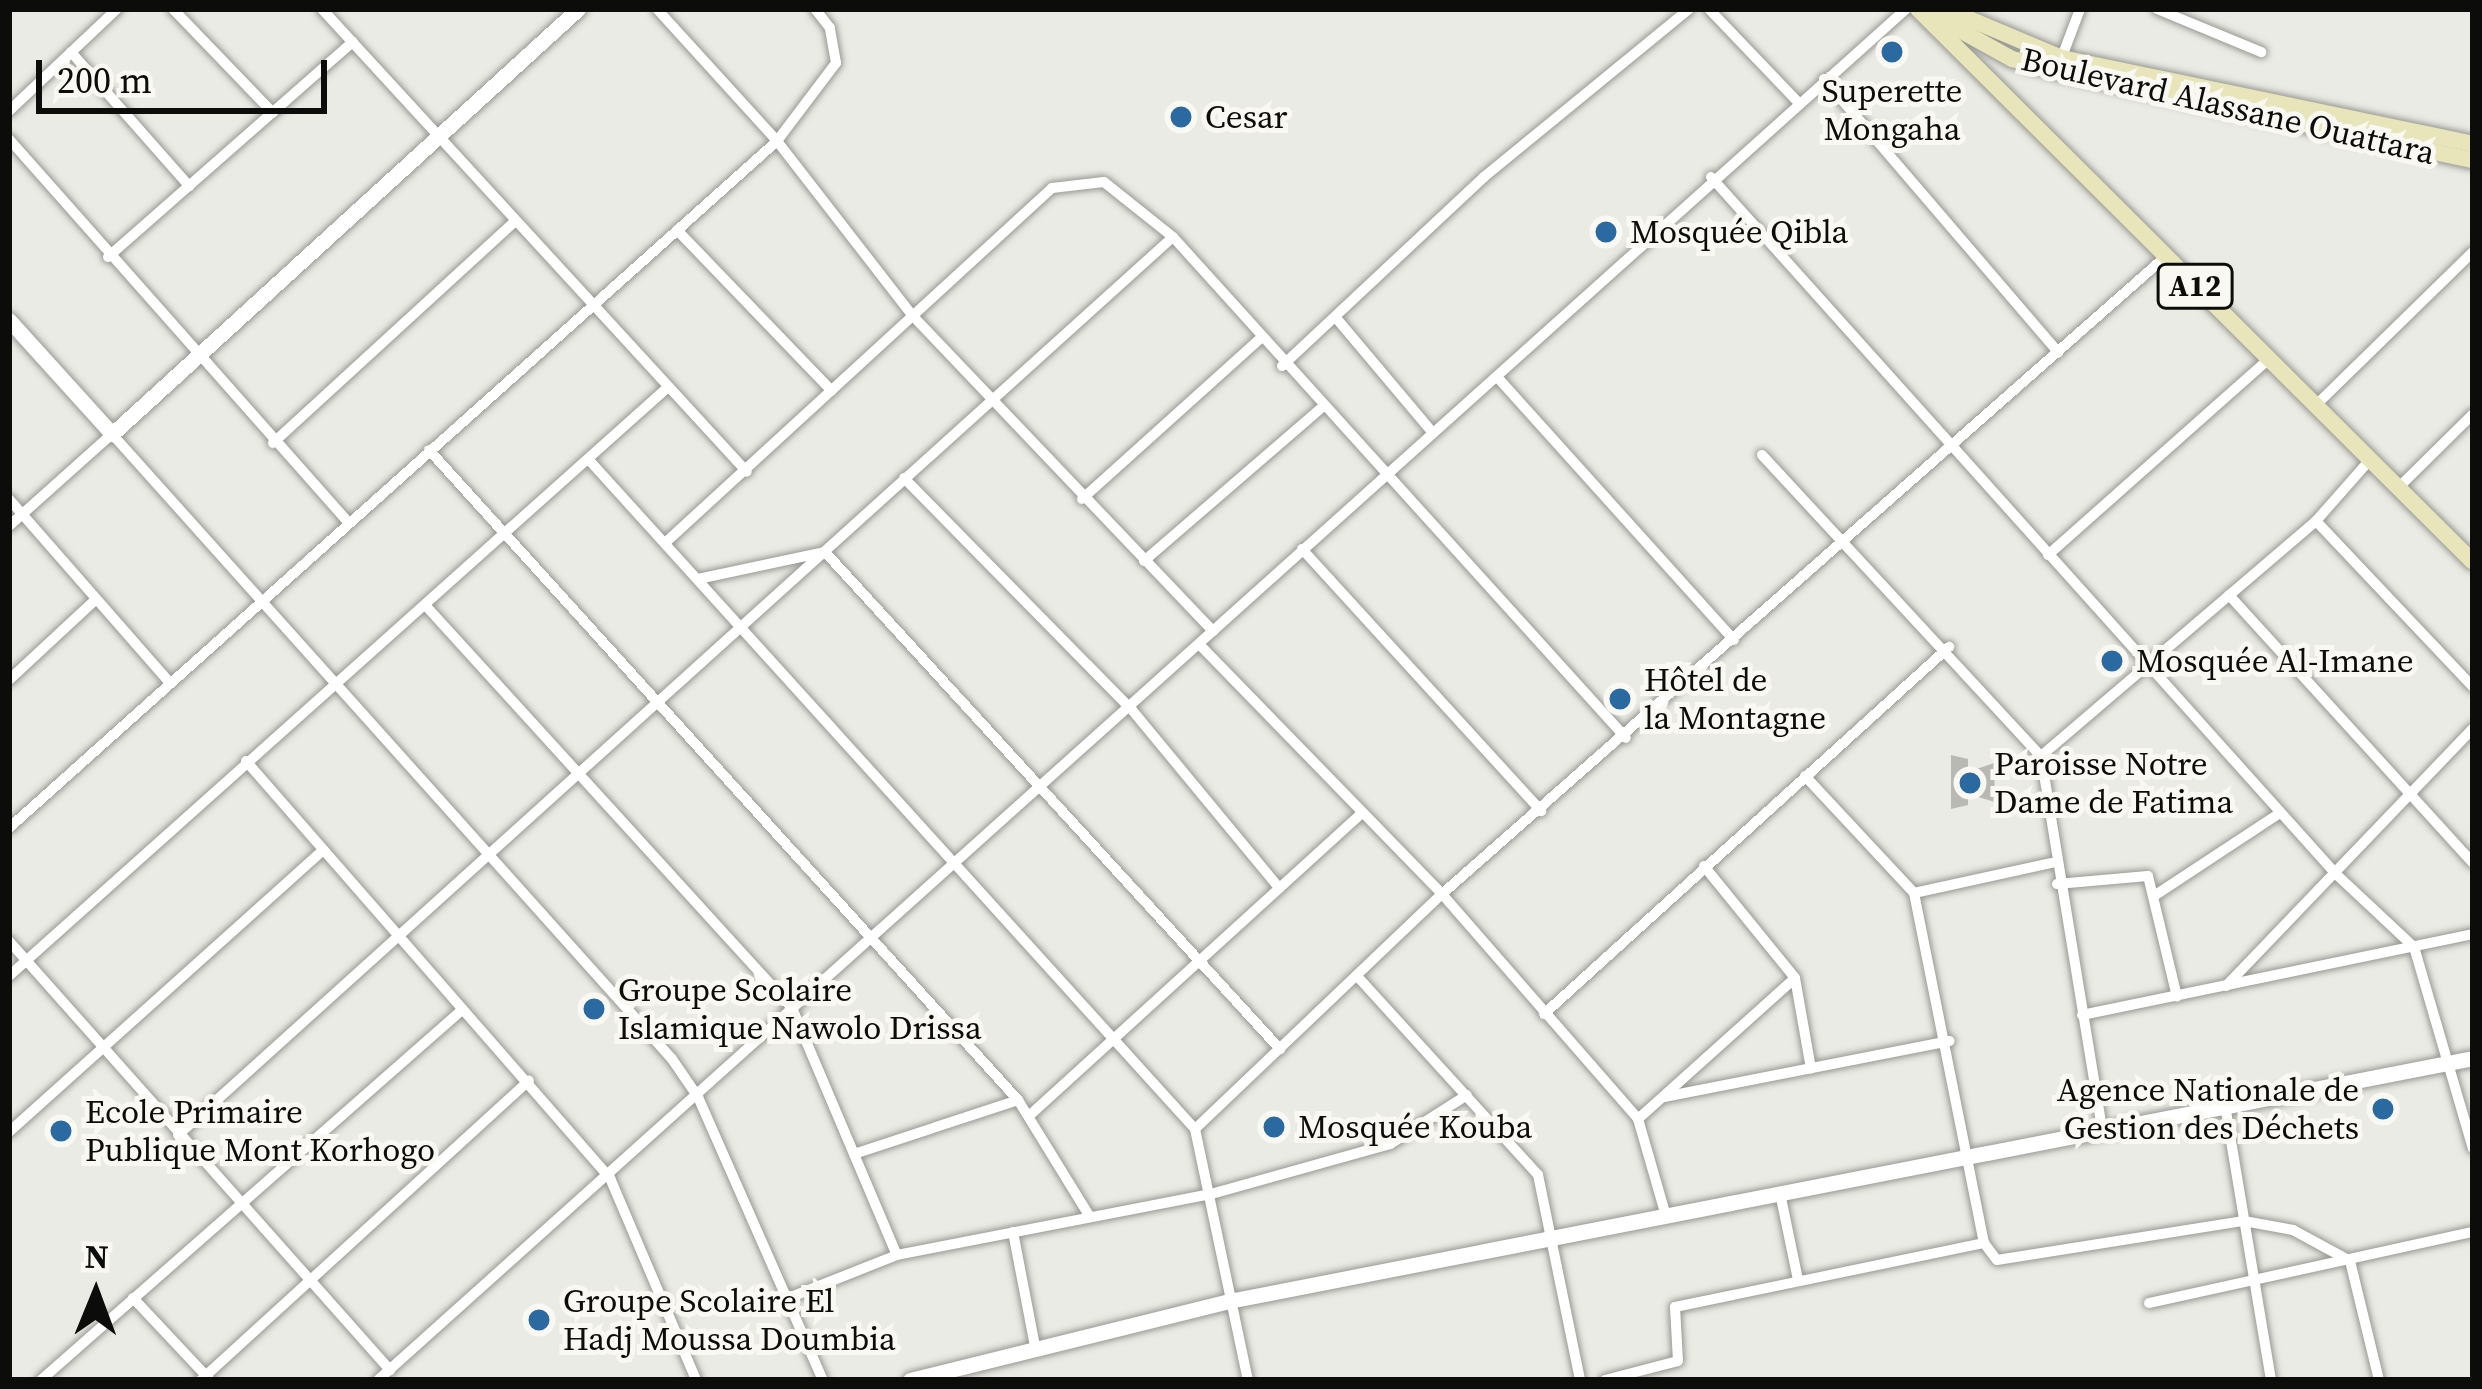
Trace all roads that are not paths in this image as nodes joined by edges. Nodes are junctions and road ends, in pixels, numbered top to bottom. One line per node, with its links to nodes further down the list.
1 (117, 9): 15 (street)
2 (173, 9): 23 (street)
3 (322, 9): 14 (street)
4 (578, 9): 24 (street)
5 (657, 9): 26 (street)
6 (814, 9): 26 (street)
7 (1690, 9): 39 (street)
8 (1708, 9): 21 (street)
9 (1906, 9): 19 (street)
10 (1921, 9): 17 (main road, Boulevard Alassane Ouattara / A12); 20 (main road, A12)
11 (1946, 9): 18 (main road, Boulevard Alassane Ouattara / A12)
12 (2080, 9): 18 (street)
13 (2157, 9): 16 (street)
14 (353, 42): 23 (street); 24 (street)
15 (71, 52): 22 (street); 30 (street)
16 (2261, 52)
17 (2012, 58): 18 (main road, Boulevard Alassane Ouattara / A12); 20 (main road)
18 (2060, 64): 27 (main road, Boulevard Alassane Ouattara / A12); 28 (main road, Boulevard Alassane Ouattara / A12)
19 (1824, 79): 21 (street); 42 (street)
20 (1989, 83): 36 (main road, A12)
21 (1798, 102): 29 (street)
22 (9, 110)
23 (272, 113): 30 (street)
24 (441, 135): 31 (street); 43 (street)
25 (9, 139): 35 (street)
26 (777, 141): 32 (street); 38 (street)
27 (2473, 144)
28 (2473, 160)
29 (1711, 177): 46 (street); 56 (street)
30 (189, 186): 35 (street)
31 (514, 222): 37 (street); 55 (street)
32 (677, 230): 37 (street); 48 (street)
33 (1173, 237): 38 (street); 41 (street); 49 (street)
34 (2473, 252): 50 (street)
35 (108, 257): 43 (street)
36 (2164, 257): 42 (street); 44 (main road, A12)
37 (590, 303): 47 (street); 57 (street)
38 (911, 314): 48 (street); 49 (street)
39 (1336, 319): 45 (street); 53 (street)
40 (9, 320): 54 (street)
41 (1260, 339): 45 (street); 65 (street)
42 (2058, 352): 56 (street)
43 (199, 359): 54 (street); 55 (street)
44 (2269, 359): 50 (main road, A12); 76 (street)
45 (1282, 366): 51 (street)
46 (1499, 379): 53 (street); 86 (street)
47 (668, 387): 59 (street); 61 (street)
48 (832, 391): 61 (street)
49 (992, 397): 63 (street); 65 (street)
50 (2314, 406): 60 (main road, A12)
51 (1320, 409): 62 (street); 77 (street)
52 (2473, 414): 64 (street)
53 (1433, 433): 62 (street)
54 (112, 434): 67 (street); 81 (street)
55 (273, 443): 69 (street)
56 (1954, 447): 73 (street); 76 (street)
57 (429, 450): 69 (street); 71 (street)
58 (1762, 455): 73 (street)
59 (589, 460): 71 (street); 72 (street)
60 (2368, 462): 64 (main road, A12); 68 (street)
61 (747, 472): 72 (street)
62 (1381, 474): 74 (street); 97 (street)
63 (904, 478): 75 (street); 95 (street)
64 (2398, 488): 78 (main road, A12)
65 (1082, 499): 77 (street)
66 (9, 500): 67 (street)
67 (23, 514): 70 (street); 82 (street)
68 (2316, 521): 80 (street); 93 (street)
69 (349, 523): 81 (street)
70 (9, 526)
71 (504, 534): 83 (street); 94 (street)
72 (665, 543): 79 (street)
73 (1847, 543): 86 (street); 88 (street)
74 (1303, 549): 85 (street); 104 (street)
75 (825, 552): 79 (street); 84 (street); 102 (street)
76 (2048, 555): 89 (street)
77 (1144, 561): 85 (street)
78 (2473, 562)
79 (698, 579): 84 (street)
80 (2229, 595): 89 (street); 103 (street)
81 (263, 601): 91 (street); 92 (street)
82 (93, 602): 90 (street); 91 (street)
83 (426, 606): 92 (street); 100 (street)
84 (737, 622): 94 (street); 110 (street)
85 (1214, 631): 87 (street)
86 (1734, 640): 97 (street)
87 (1199, 644): 95 (street); 106 (street)
88 (1948, 647): 98 (street); 101 (street)
89 (2149, 665): 98 (street); 105 (street)
90 (9, 680)
91 (170, 682): 107 (street)
92 (337, 685): 99 (street); 108 (street)
93 (2473, 687)
94 (656, 696): 100 (street); 122 (street)
95 (1132, 710): 102 (street); 116 (street)
96 (2473, 728): 103 (street)
97 (1626, 738): 104 (street)
98 (2041, 756): 111 (street)
99 (246, 761): 109 (street); 125 (street)
100 (576, 770): 108 (street); 132 (street)
101 (1805, 776): 113 (street); 117 (street)
102 (1038, 785): 110 (street); 126 (street)
103 (2410, 796): 112 (street); 114 (street)
104 (1541, 811): 118 (street)
105 (2281, 813): 114 (street); 119 (street)
106 (1360, 815): 116 (street); 118 (street)
107 (9, 828)
108 (491, 847): 120 (street); 145 (street)
109 (322, 851): 120 (street); 139 (street)
110 (955, 860): 122 (street); 136 (street)
111 (2052, 862): 115 (street); 117 (street)
112 (2473, 863)
113 (1705, 866): 129 (street); 134 (street)
114 (2336, 874): 124 (street); 130 (street)
115 (2057, 884): 119 (street); 135 (street)
116 (1279, 888): 126 (street)
117 (1914, 893): 137 (street)
118 (1442, 894): 128 (street); 134 (street)
119 (2157, 894): 131 (street)
120 (396, 932): 133 (street); 154 (street)
121 (2473, 934): 124 (street)
122 (869, 939): 132 (street); 147 (street)
123 (9, 941): 125 (street)
124 (2414, 947): 130 (street); 141 (street)
125 (26, 961): 127 (street); 139 (street)
126 (1201, 963): 136 (street); 138 (street)
127 (9, 976)
128 (1357, 976): 138 (street); 144 (street)
129 (1795, 979): 142 (street); 146 (street)
130 (2223, 988): 131 (street)
131 (2177, 997): 135 (street)
132 (792, 1008): 145 (street); 156 (street)
133 (462, 1010): 143 (street); 161 (street)
134 (1544, 1014): 150 (street)
135 (2083, 1015): 151 (street)
136 (1115, 1040): 149 (street); 152 (street)
137 (1950, 1041): 142 (street); 157 (street)
138 (1280, 1048): 152 (street)
139 (102, 1051): 153 (street); 154 (street)
140 (2473, 1058): 141 (street)
141 (2450, 1062): 148 (street); 155 (street)
142 (1811, 1069): 146 (street)
143 (530, 1081): 158 (street); 171 (street)
144 (1467, 1095): 160 (street); 167 (street)
145 (698, 1096): 158 (street); 175 (street)
146 (1664, 1097): 150 (street)
147 (1018, 1100): 149 (street); 156 (street)
148 (2225, 1105): 151 (street); 164 (street)
149 (1030, 1115): 163 (street)
150 (1638, 1119): 162 (street)
151 (2102, 1127): 157 (street)
152 (1195, 1129): 160 (street)
153 (9, 1132)
154 (178, 1135): 161 (street)
155 (2473, 1149)
156 (854, 1154): 169 (street)
157 (1972, 1155): 159 (street); 168 (street)
158 (610, 1178): 179 (street); 183 (street)
159 (1780, 1193): 162 (street); 172 (street)
160 (1211, 1194): 163 (street); 176 (street)
161 (240, 1203): 171 (street); 174 (street)
162 (1666, 1216): 167 (street)
163 (1090, 1217): 165 (street)
164 (2244, 1221): 168 (street); 170 (street); 173 (street)
165 (1012, 1232): 169 (street); 178 (street)
166 (2473, 1232): 170 (street)
167 (1550, 1238): 176 (street); 187 (street)
168 (1984, 1243): 172 (street)
169 (897, 1255): 175 (street)
170 (2350, 1261): 173 (street); 190 (street)
171 (310, 1279): 179 (street); 180 (street)
172 (1798, 1280): 188 (street)
173 (2254, 1281): 177 (street); 189 (street)
174 (134, 1298): 180 (street); 181 (street)
175 (786, 1299): 184 (street)
176 (1234, 1300): 178 (street); 186 (street)
177 (2149, 1303)
178 (1035, 1346): 185 (street)
179 (390, 1370): 182 (street)
180 (206, 1378)
181 (41, 1380)
182 (378, 1380)
183 (696, 1380)
184 (823, 1380)
185 (910, 1380)
186 (1248, 1380)
187 (1580, 1380)
188 (1605, 1380)
189 (2271, 1380)
190 (2379, 1380)

